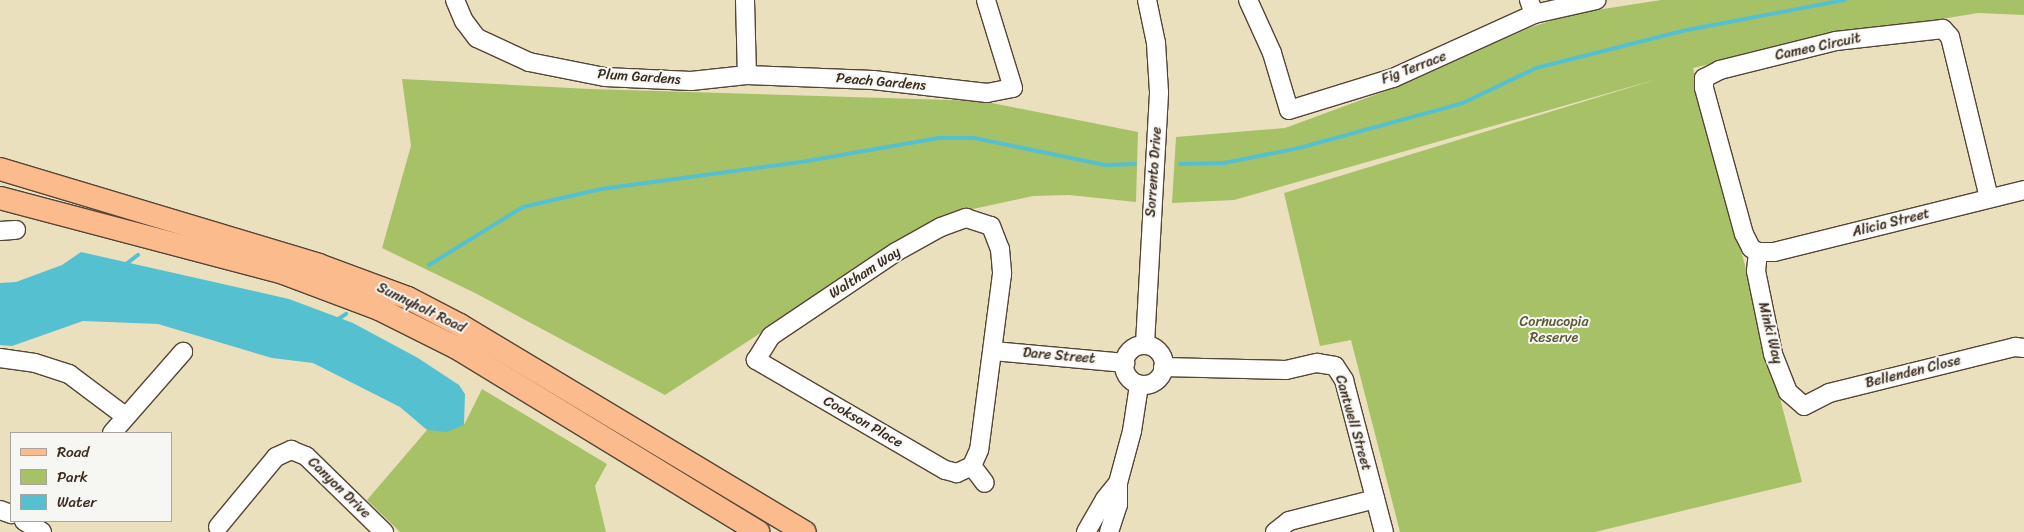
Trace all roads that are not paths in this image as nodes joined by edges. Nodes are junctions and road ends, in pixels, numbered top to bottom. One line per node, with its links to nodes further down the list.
1 (455, 0): 8 (street, Plum Gardens)
2 (745, 0): 8 (street)
3 (986, 0): 8 (street, Peach Gardens)
4 (1148, 0): 14 (street, Sorrento Drive)
5 (1248, 0): 7 (street, Fig Terrace)
6 (1596, 0): 7 (street, Fig Terrace)
7 (1532, 7)
8 (747, 75)
9 (0, 169): 33 (main road, Sunnyholt Road)
10 (2024, 190): 12 (street, Alicia Street)
11 (0, 198): 32 (main road, Sunnyholt Road)
12 (1989, 198): 13 (street, Alicia Street); 13 (street, Cameo Circuit)
13 (1758, 252): 23 (street, Minki Way)
14 (1145, 344): 20 (street); 21 (street)
15 (2024, 348): 23 (street, Bellenden Close)
16 (993, 351): 19 (street, Waltham Way); 20 (street, Dare Street); 26 (street)
17 (183, 352): 24 (street)
18 (0, 358): 24 (street)
19 (756, 360): 26 (street, Cookson Place)
20 (1125, 363): 22 (street)
21 (1163, 367): 22 (street); 29 (street, Cantwell Street)
22 (1139, 385): 28 (street)
23 (1804, 406)
24 (126, 416): 25 (street)
25 (113, 432)
26 (972, 466): 27 (street)
27 (985, 483)
28 (1118, 483): 34 (street); 35 (street)
29 (1375, 499): 36 (street); 37 (street, Cantwell Street)
30 (218, 527): 31 (street, Canyon Drive)
31 (384, 532)
32 (758, 532)
33 (805, 532)
34 (1086, 532)
35 (1109, 532)
36 (1274, 532)
37 (1384, 532)

